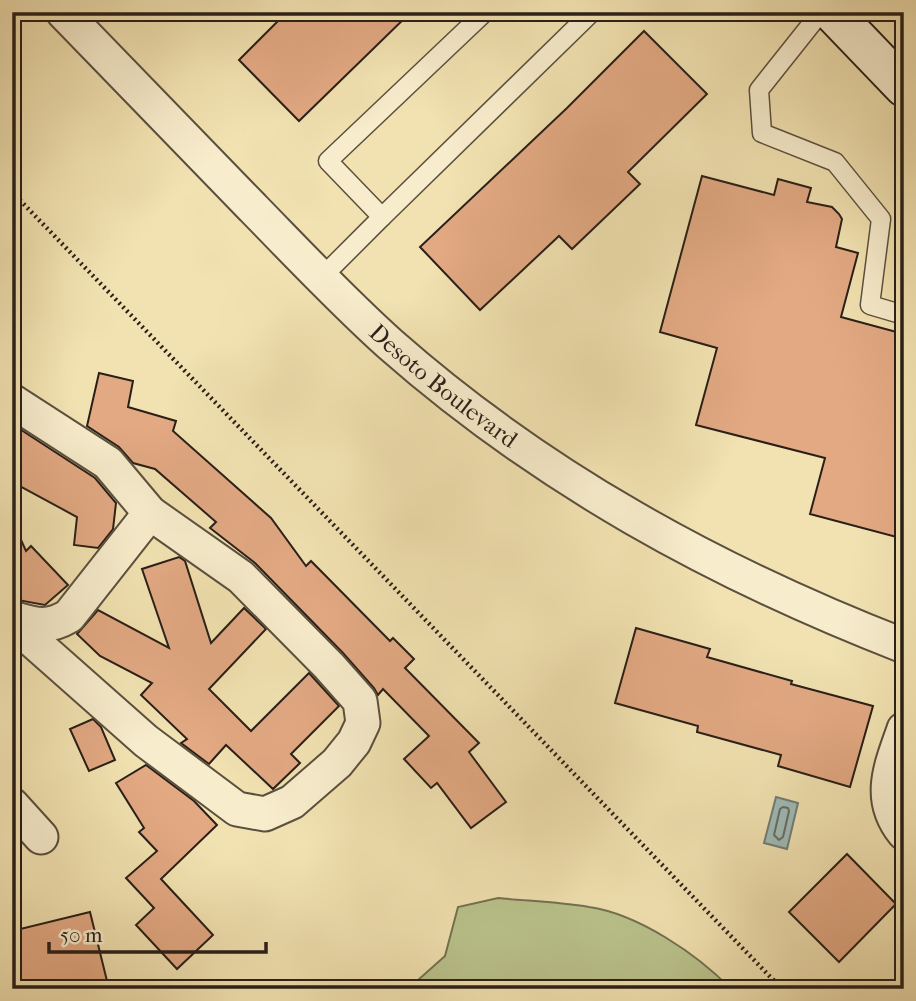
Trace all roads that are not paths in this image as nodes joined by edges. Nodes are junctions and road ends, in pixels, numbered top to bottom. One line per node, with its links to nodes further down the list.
1 (63, 12): 8 (street, Desoto Boulevard)
2 (485, 12): 7 (lane)
3 (592, 12): 7 (lane)
4 (821, 12): 9 (lane)
5 (832, 12): 6 (main road)
6 (904, 87)
7 (382, 217): 8 (lane)
8 (321, 278): 13 (street, Desoto Boulevard)
9 (904, 315)
10 (12, 401): 11 (street)
11 (150, 513): 12 (street); 12 (street)
12 (12, 618)
13 (904, 646)
14 (904, 729): 16 (street)
15 (12, 804): 17 (street)
16 (904, 833)
17 (41, 837)

